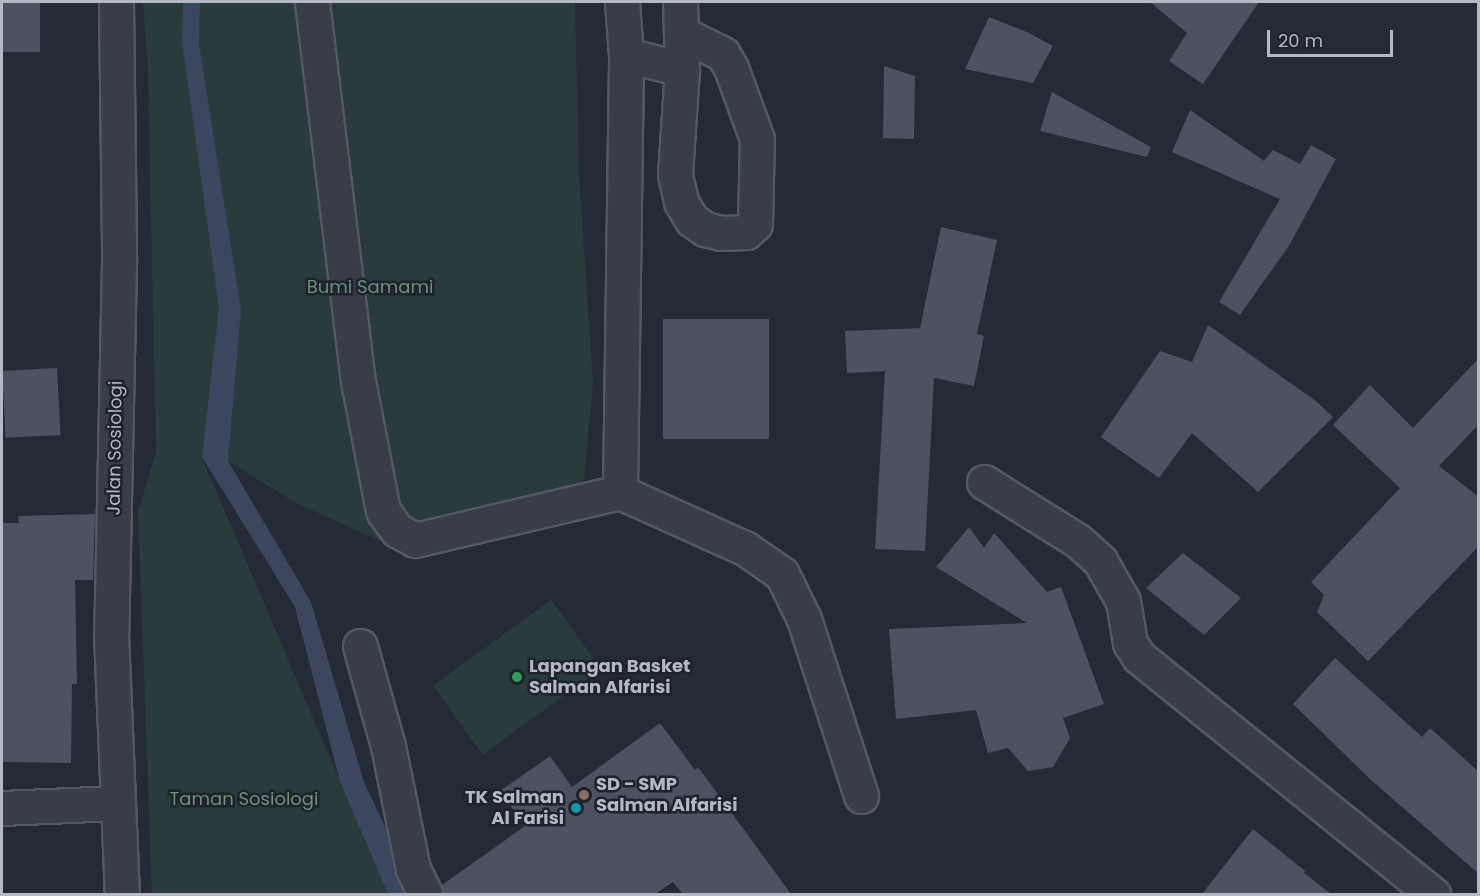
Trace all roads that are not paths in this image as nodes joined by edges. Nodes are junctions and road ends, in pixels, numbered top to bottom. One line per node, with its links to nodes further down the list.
1 (116, 2): 11 (street, Jalan Sosiologi)
2 (312, 2): 8 (street)
3 (622, 2): 5 (street)
4 (681, 17): 6 (street); 6 (street)
5 (626, 55): 6 (street); 8 (street)
6 (682, 69)
7 (984, 482): 15 (street)
8 (620, 492): 10 (street)
9 (360, 646): 14 (street)
10 (861, 796)
11 (118, 803): 12 (street); 13 (street, Jalan Sosiologi)
12 (2, 808)
13 (122, 894)
14 (425, 894)
15 (1433, 894)

